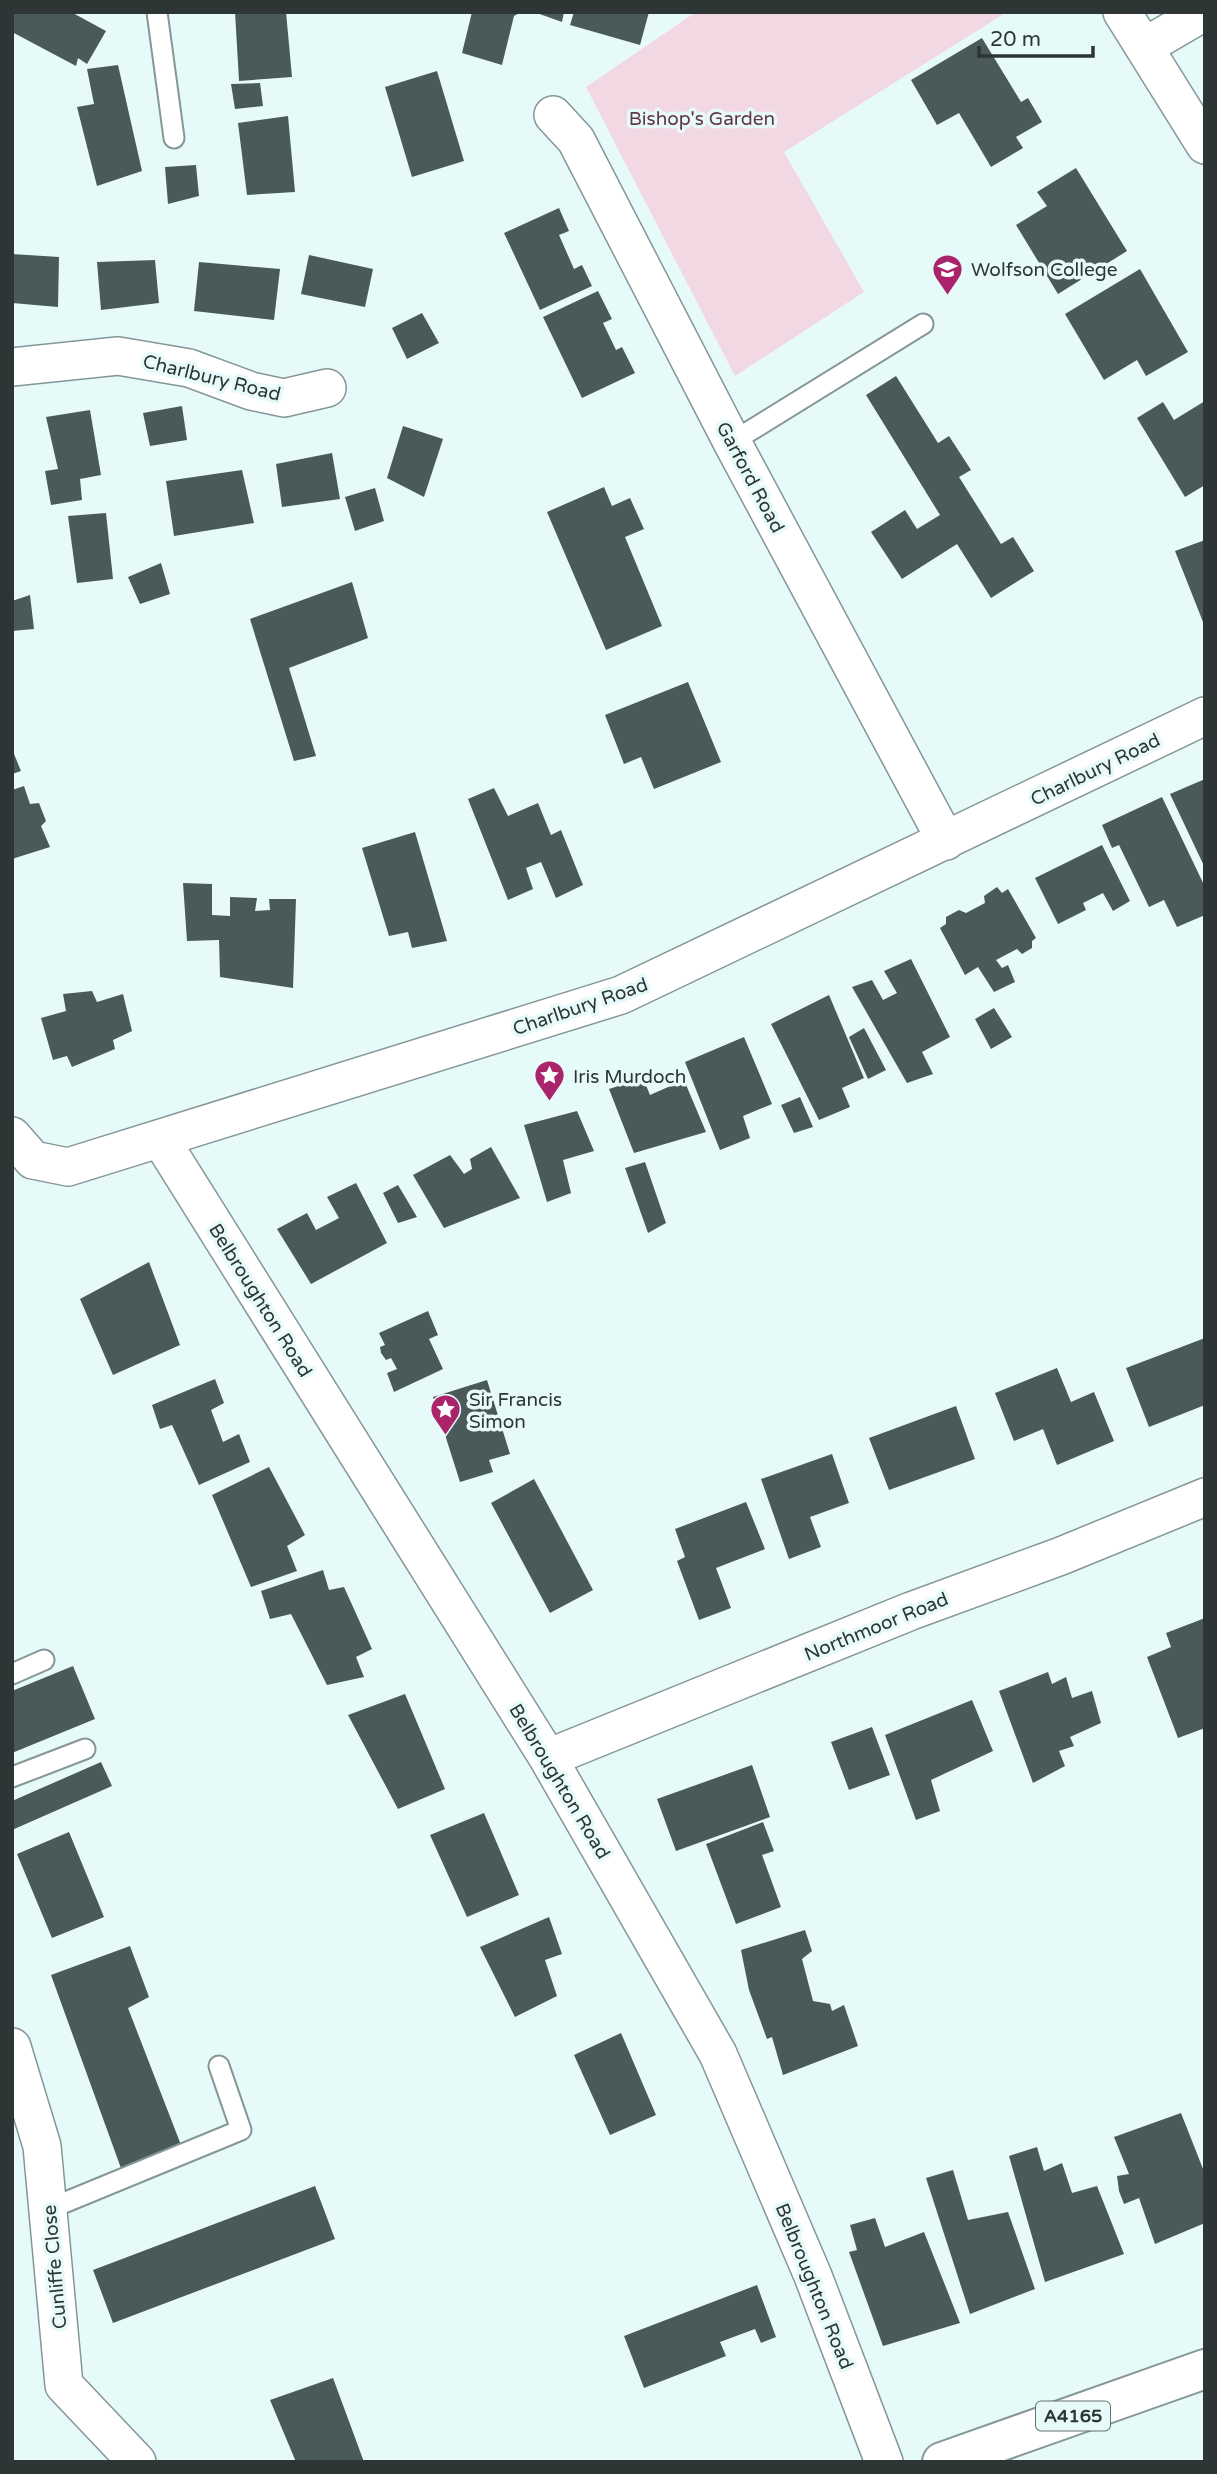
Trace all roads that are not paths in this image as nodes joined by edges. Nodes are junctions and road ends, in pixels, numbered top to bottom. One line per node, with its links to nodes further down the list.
1 (157, 12): 6 (lane)
2 (1122, 12): 4 (street)
3 (1204, 12): 4 (street)
4 (1144, 47): 7 (street)
5 (553, 115): 11 (street, Garford Road)
6 (174, 138)
7 (1205, 145)
8 (923, 324): 11 (lane)
9 (12, 367): 10 (street, Charlbury Road)
10 (327, 388)
11 (732, 442): 13 (street, Garford Road)
12 (1205, 716): 13 (street, Charlbury Road)
13 (946, 841): 14 (street, Charlbury Road)
14 (161, 1140): 15 (street, Charlbury Road); 20 (street, Belbroughton Road)
15 (19, 1155)
16 (1205, 1497): 20 (street, Northmoor Road)
17 (44, 1660): 18 (lane)
18 (12, 1674)
19 (85, 1749): 21 (lane)
20 (548, 1758): 27 (street, Belbroughton Road)
21 (12, 1777)
22 (12, 2047): 24 (street, Cunliffe Close)
23 (219, 2066): 24 (lane)
24 (48, 2209): 26 (street, Cunliffe Close)
25 (1205, 2369): 28 (main road, A4165)
26 (137, 2462)
27 (884, 2462)
28 (942, 2462)

